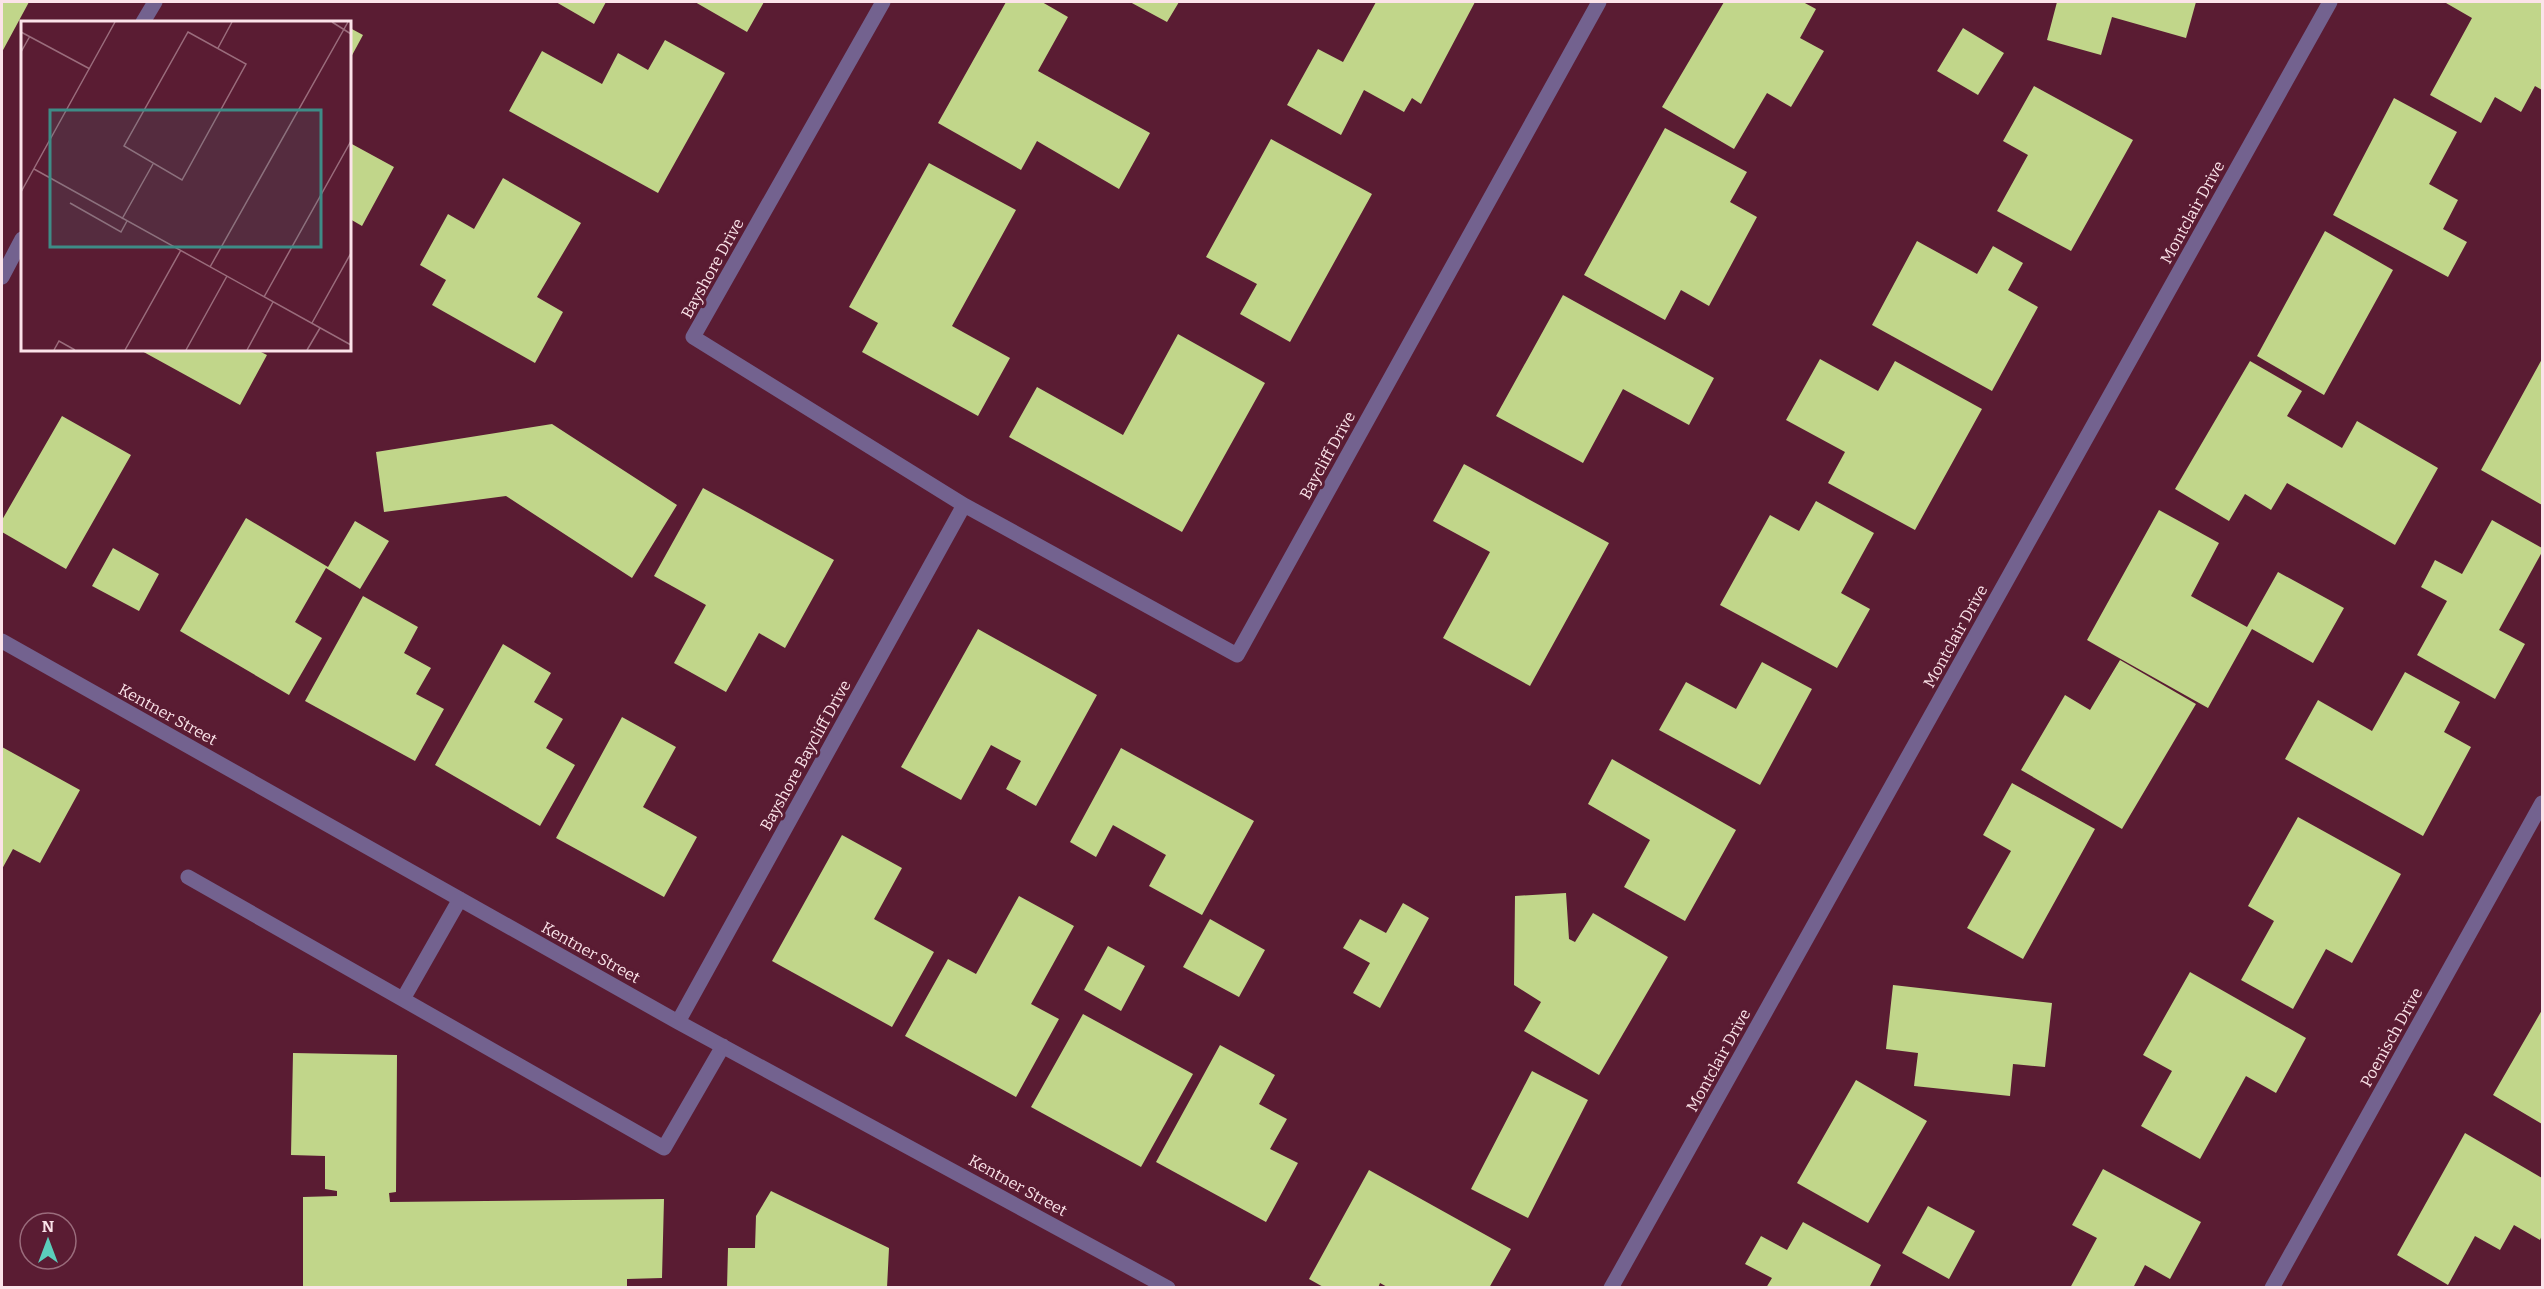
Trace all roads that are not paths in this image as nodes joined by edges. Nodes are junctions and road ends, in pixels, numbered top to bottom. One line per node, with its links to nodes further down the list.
1 (155, 2): 5 (street)
2 (883, 2): 8 (street, Bayshore Drive)
3 (1599, 2): 8 (street, Baycliff Drive)
4 (2330, 2): 17 (street, Montclair Drive)
5 (145, 21)
6 (21, 241): 7 (street)
7 (2, 277)
8 (964, 505): 14 (street, Bayshore Baycliff Drive)
9 (2, 642): 12 (street, Kentner Street)
10 (2542, 804): 18 (street, Poenisch Drive)
11 (188, 877): 13 (street)
12 (460, 899): 13 (street); 14 (street, Kentner Street)
13 (403, 999): 15 (street)
14 (678, 1022): 15 (street, Kentner Street)
15 (723, 1046): 16 (street, Kentner Street)
16 (1168, 1287)
17 (1611, 1287)
18 (2272, 1287)

